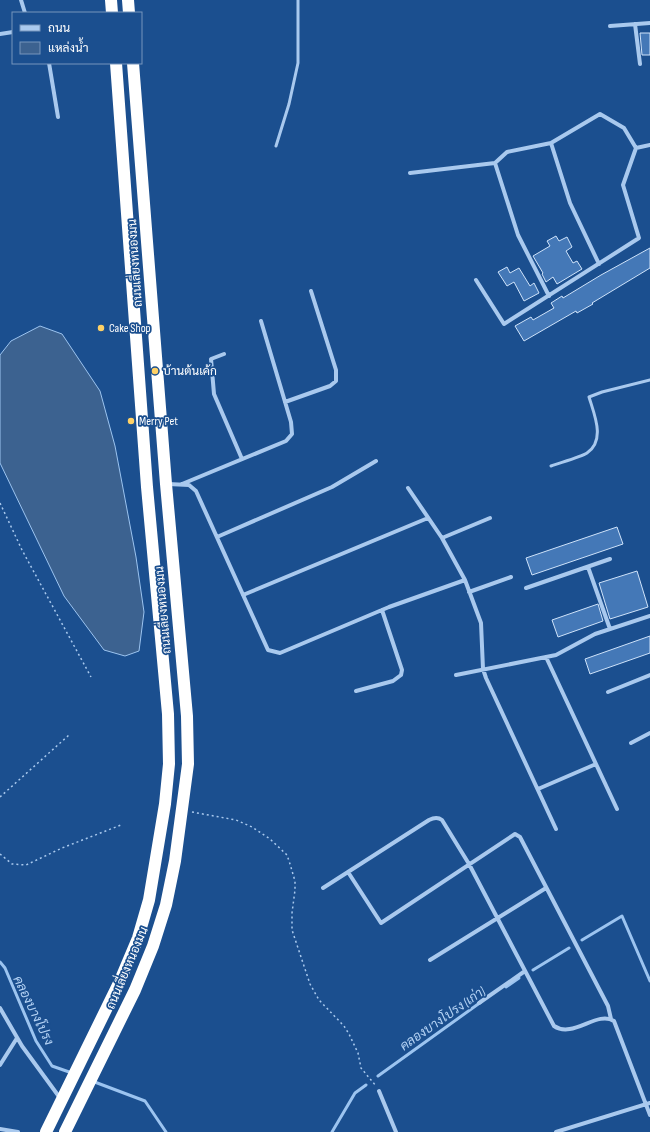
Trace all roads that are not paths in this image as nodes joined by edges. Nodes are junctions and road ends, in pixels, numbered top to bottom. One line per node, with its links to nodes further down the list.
1 (21, 0): 4 (street)
2 (128, 0): 5 (highway)
3 (298, 0): 18 (lane)
4 (25, 12)
5 (129, 12)
6 (650, 23): 7 (street)
7 (635, 24): 8 (street); 14 (street)
8 (610, 26)
9 (12, 32): 10 (street)
10 (0, 34)
11 (49, 64): 15 (street)
12 (116, 64): 75 (highway, ถนนเลี่ยงหนองมน)
13 (133, 64): 33 (highway, ถนนเลี่ยงหนองมน)
14 (640, 64)
15 (58, 117)
16 (551, 143): 19 (street); 20 (street); 22 (street)
17 (650, 145): 19 (street)
18 (276, 146)
19 (636, 148): 22 (street)
20 (496, 163): 21 (street); 25 (street)
21 (410, 173)
22 (599, 264): 25 (street)
23 (476, 280): 25 (street)
24 (311, 291): 29 (street)
25 (549, 296)
26 (261, 321): 29 (street)
27 (224, 354): 30 (street)
28 (650, 380): 32 (lane)
29 (285, 402): 30 (street)
30 (242, 459): 34 (street)
31 (376, 461): 38 (street)
32 (551, 466)
33 (166, 484): 34 (street); 81 (highway, ถนนเลี่ยงหนองมน)
34 (180, 485): 38 (street)
35 (408, 488): 36 (street)
36 (428, 518): 39 (street); 46 (street)
37 (490, 518): 39 (street)
38 (217, 537): 46 (street)
39 (442, 538): 43 (street)
40 (610, 559): 41 (street)
41 (588, 567): 44 (street); 49 (street)
42 (511, 576): 45 (street)
43 (465, 580): 45 (street); 47 (street)
44 (526, 588)
45 (469, 592): 51 (street)
46 (243, 595): 47 (street)
47 (382, 610): 54 (street)
48 (650, 616): 49 (street)
49 (610, 629): 50 (street)
50 (546, 657): 51 (street); 58 (street)
51 (483, 669): 52 (street); 59 (street)
52 (456, 675)
53 (650, 675): 55 (street)
54 (356, 691)
55 (608, 692)
56 (650, 733): 57 (street)
57 (631, 743)
58 (596, 764): 59 (street); 60 (street)
59 (538, 789): 61 (street)
60 (617, 809)
61 (556, 828)
62 (469, 864): 63 (street); 63 (street); 65 (street); 66 (street)
63 (348, 872): 64 (street)
64 (323, 888)
65 (546, 888): 66 (street); 71 (street)
66 (497, 918): 67 (street); 68 (street)
67 (430, 960)
68 (525, 971): 69 (street); 71 (street)
69 (480, 1003)
70 (0, 1008): 72 (street)
71 (611, 1019): 76 (street)
72 (17, 1038): 73 (street); 75 (street)
73 (0, 1065)
74 (379, 1091): 82 (street)
75 (62, 1100): 80 (highway, ถนนเลี่ยงหนองมน)
76 (648, 1104): 77 (street); 83 (street)
77 (650, 1115)
78 (0, 1129): 79 (street)
79 (18, 1132)
80 (46, 1132)
81 (65, 1132)
82 (396, 1132)
83 (556, 1132)

